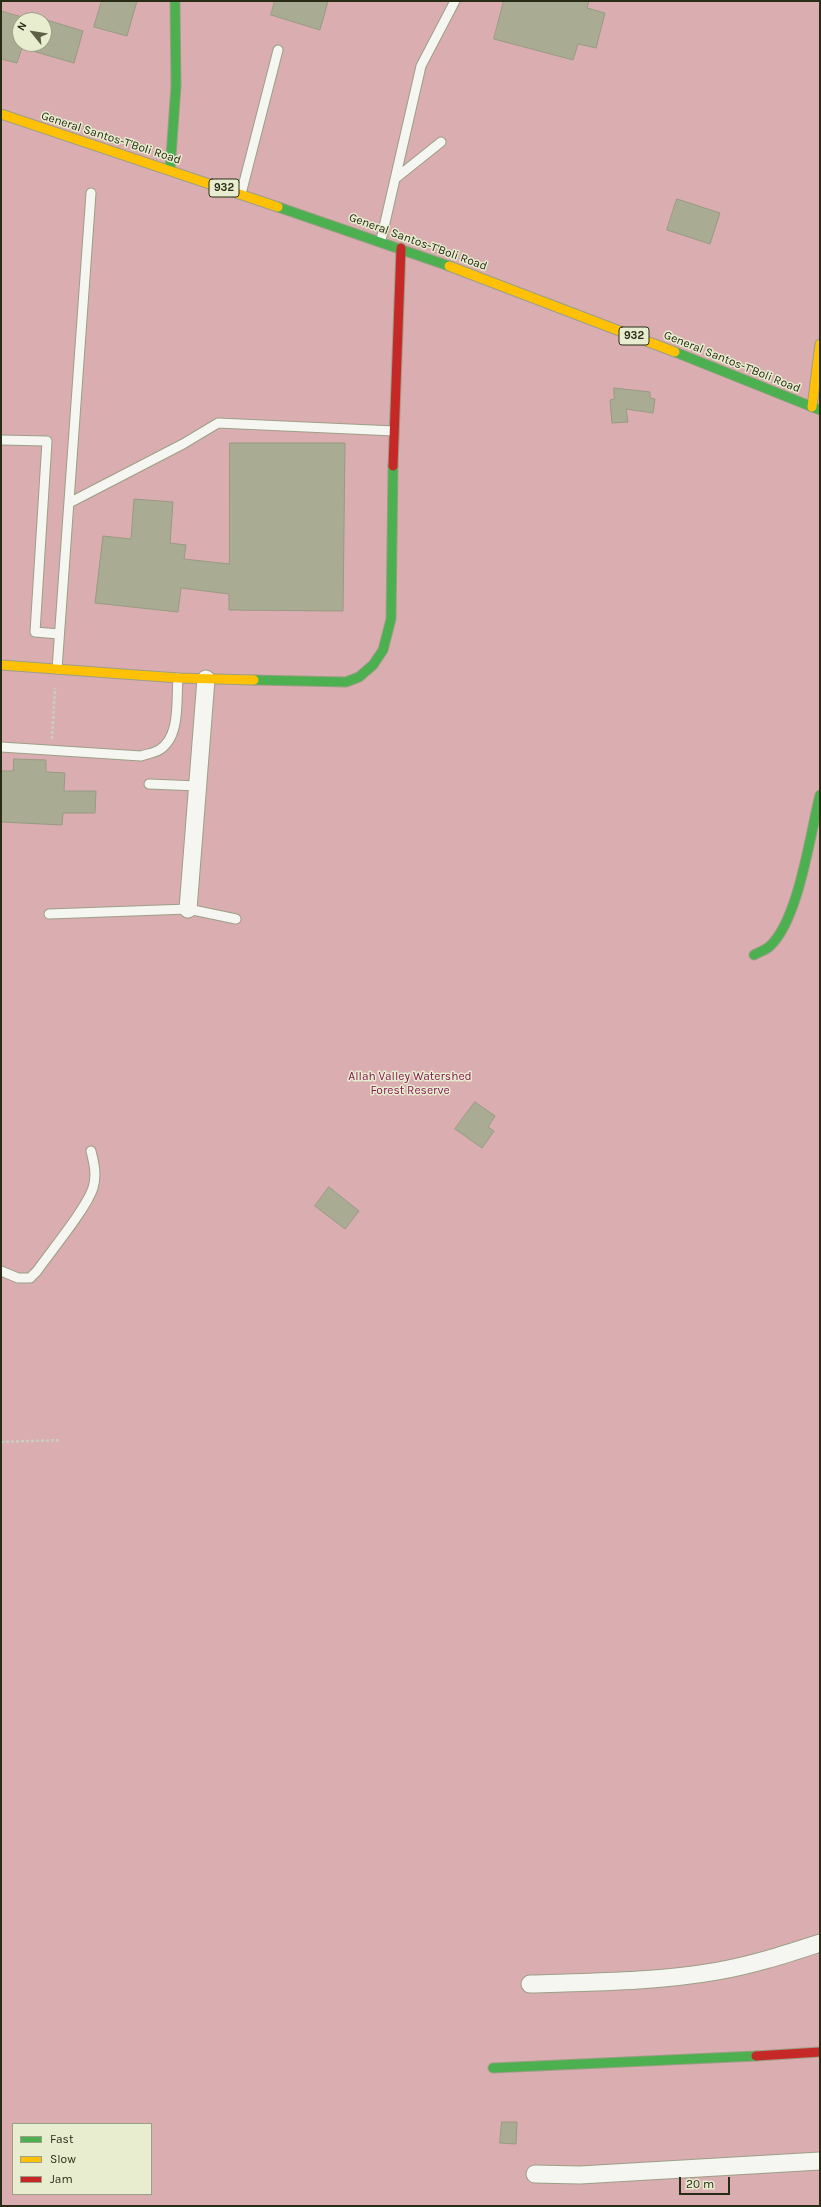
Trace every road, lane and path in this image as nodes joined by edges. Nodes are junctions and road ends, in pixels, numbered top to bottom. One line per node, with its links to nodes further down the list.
1 (176, 1): 6 (street)
2 (455, 1): 7 (lane)
3 (278, 50): 9 (lane)
4 (1, 114): 6 (street, General Santos-T'Boli Road / 932)
5 (441, 142): 7 (lane)
6 (170, 170): 9 (street, General Santos-T'Boli Road / 932)
7 (396, 178): 10 (lane)
8 (91, 194): 16 (lane)
9 (241, 194): 10 (street, General Santos-T'Boli Road / 932)
10 (381, 240): 11 (street, General Santos-T'Boli Road / 932)
11 (401, 248): 13 (street, General Santos-T'Boli Road / 932); 14 (street)
12 (820, 344): 13 (street)
13 (816, 409)
14 (394, 431): 16 (lane); 21 (street)
15 (1, 440): 17 (lane)
16 (69, 503): 17 (lane)
17 (59, 634): 19 (lane)
18 (1, 666): 19 (street)
19 (56, 669): 20 (street); 23 (path)
20 (178, 678): 21 (street); 23 (lane)
21 (206, 679): 25 (street)
22 (1, 747): 23 (lane)
23 (51, 750)
24 (149, 784): 25 (lane)
25 (198, 786): 27 (street)
26 (820, 795): 30 (street)
27 (188, 909): 28 (lane); 29 (lane)
28 (49, 914)
29 (236, 919)
30 (754, 955)
31 (91, 1151): 32 (lane)
32 (1, 1271)
33 (62, 1440): 34 (path)
34 (1, 1442)
35 (820, 1943): 36 (street)
36 (530, 1984)
37 (820, 2052): 38 (street)
38 (493, 2068)
39 (820, 2162): 40 (street)
40 (535, 2174)

